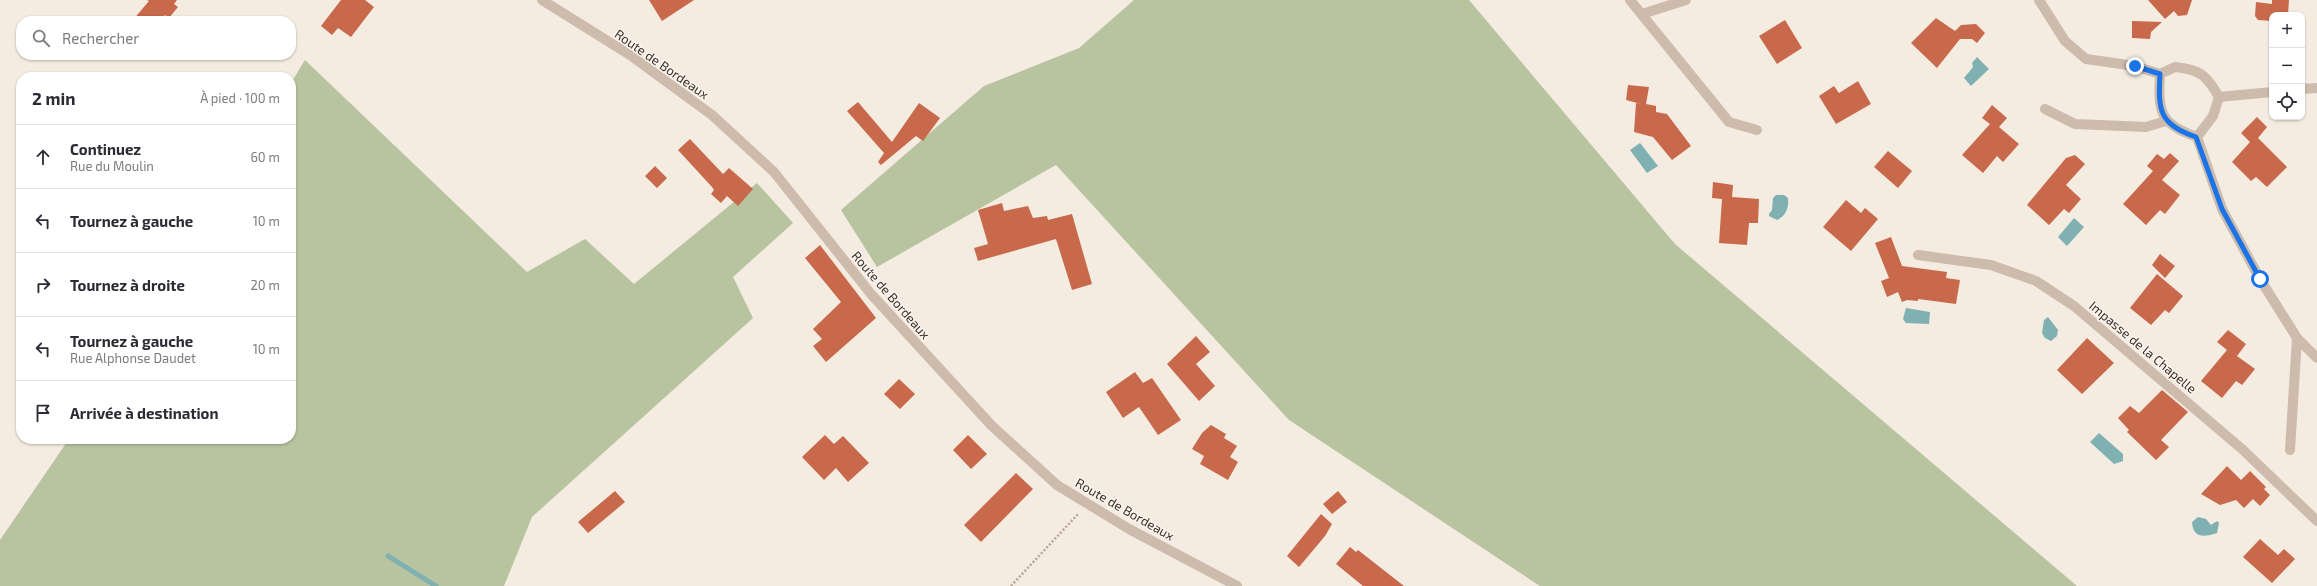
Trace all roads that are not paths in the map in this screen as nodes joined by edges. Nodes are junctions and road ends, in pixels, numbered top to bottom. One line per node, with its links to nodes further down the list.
1 (542, 0): 20 (street, Route de Bordeaux)
2 (1630, 0): 5 (street)
3 (1686, 0): 5 (street)
4 (2039, 0): 6 (street)
5 (1642, 14): 13 (street)
6 (2160, 74): 10 (street); 12 (street)
7 (2317, 88): 8 (street)
8 (2305, 89)
9 (2269, 92): 10 (street)
10 (2219, 97): 14 (street)
11 (2045, 109): 12 (street)
12 (2166, 121): 14 (street)
13 (1757, 130)
14 (2196, 137): 16 (street)
15 (1918, 255): 19 (street, Impasse de la Chapelle)
16 (2298, 338): 17 (street); 18 (street)
17 (2317, 358)
18 (2290, 450)
19 (2317, 521)
20 (1237, 586)

